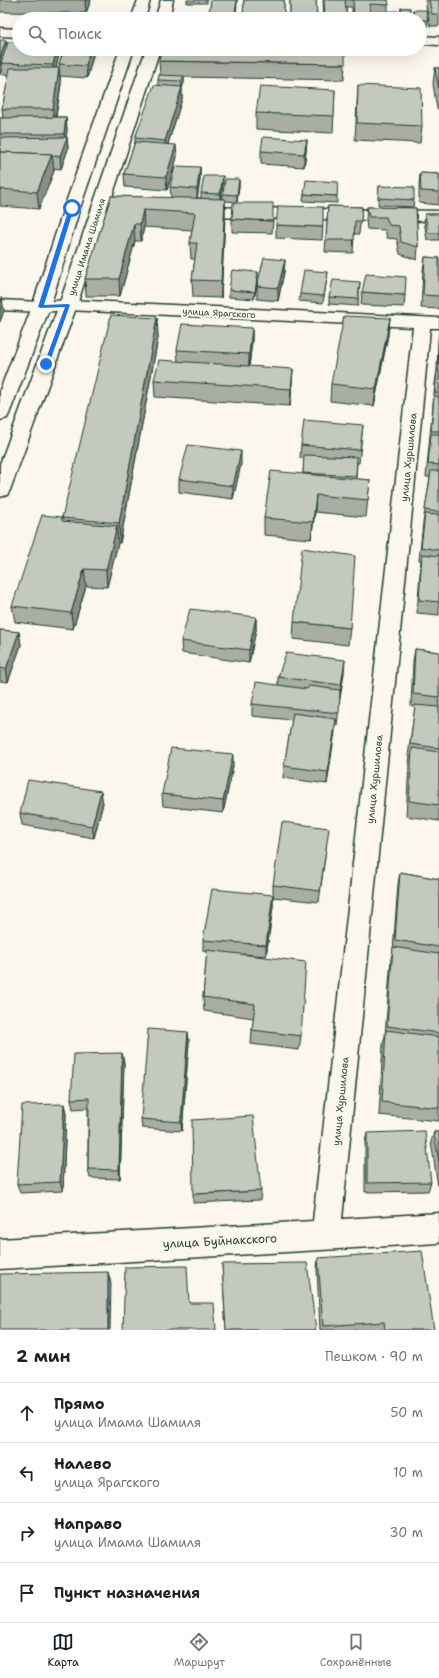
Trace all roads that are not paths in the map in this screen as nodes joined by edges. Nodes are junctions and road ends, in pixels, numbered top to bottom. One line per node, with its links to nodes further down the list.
1 (144, 0): 3 (street)
2 (167, 0): 4 (street)
3 (140, 12)
4 (164, 12)
5 (0, 32): 6 (street)
6 (12, 33)
7 (427, 40): 8 (street)
8 (439, 41)
9 (125, 56): 15 (street)
10 (151, 56): 14 (street, улица Имама Шамиля)
11 (176, 211): 12 (street)
12 (439, 216)
13 (0, 305): 15 (street, улица Ярагского)
14 (68, 305): 15 (street, улица Ярагского); 16 (street, улица Ярагского); 18 (street, улица Имама Шамиля)
15 (41, 307): 17 (street)
16 (430, 323): 20 (street, улица Хуршилова)
17 (0, 414)
18 (0, 490)
19 (439, 1228): 20 (street, улица Буйнакского)
20 (326, 1235): 21 (street, улица Буйнакского)
21 (0, 1254)

